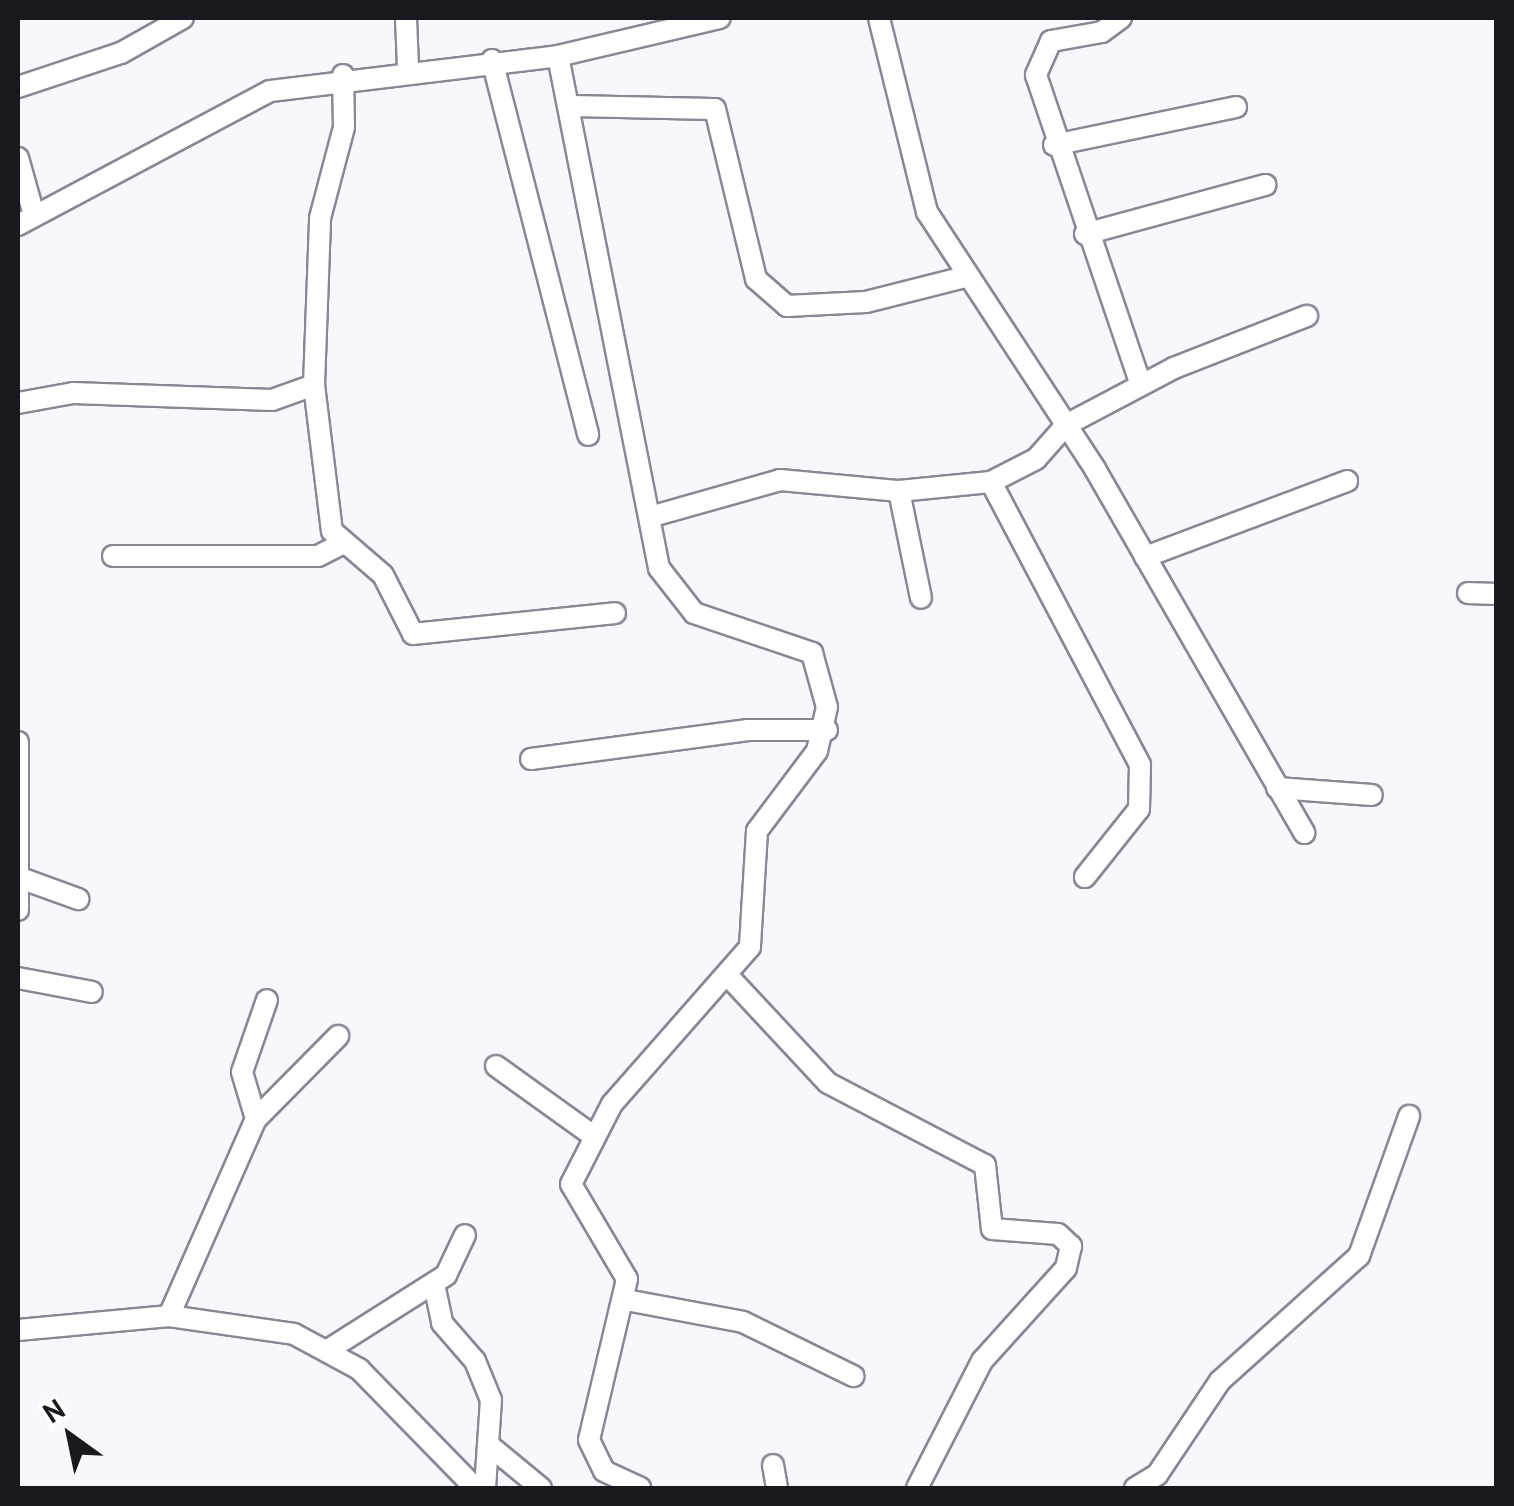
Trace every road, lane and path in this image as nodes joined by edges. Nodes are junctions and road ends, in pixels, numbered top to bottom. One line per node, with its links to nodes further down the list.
1 (182, 18): 10 (street)
2 (406, 18): 8 (street)
3 (720, 18): 6 (street)
4 (878, 18): 18 (street)
5 (1121, 18): 13 (street)
6 (558, 56): 7 (street); 11 (street)
7 (492, 60): 8 (street); 24 (street)
8 (408, 67): 9 (street)
9 (343, 76): 16 (street); 20 (street)
10 (18, 87)
11 (570, 106): 18 (street); 28 (street)
12 (1236, 107): 13 (street)
13 (1054, 145): 17 (street)
14 (18, 158): 16 (street)
15 (1266, 184): 17 (street)
16 (26, 220)
17 (1085, 234): 21 (street)
18 (965, 276): 23 (street)
19 (1306, 316): 21 (street)
20 (314, 385): 22 (street); 29 (street)
21 (1141, 386): 23 (street)
22 (18, 403)
23 (1066, 425): 25 (street); 31 (street)
24 (588, 435)
25 (990, 482): 27 (street); 42 (street)
26 (1347, 482): 31 (street)
27 (899, 491): 28 (street); 34 (street)
28 (652, 516): 36 (street)
29 (342, 544): 30 (street); 35 (street)
30 (113, 556)
31 (1145, 557): 39 (street)
32 (1468, 592): 33 (street)
33 (1496, 594)
34 (921, 598)
35 (614, 613)
36 (827, 730): 38 (street); 46 (street)
37 (18, 742): 43 (street)
38 (531, 758)
39 (1277, 788): 40 (street); 41 (street)
40 (1372, 795)
41 (1304, 833)
42 (1085, 877)
43 (23, 879): 44 (street); 45 (street)
44 (78, 899)
45 (18, 910)
46 (729, 977): 54 (street); 69 (street)
47 (18, 978): 48 (street)
48 (92, 992)
49 (267, 1000): 53 (street)
50 (338, 1036): 53 (street)
51 (496, 1066): 54 (street)
52 (1409, 1116): 70 (street)
53 (256, 1119): 58 (street)
54 (592, 1135): 57 (street)
55 (465, 1235): 56 (street)
56 (434, 1284): 60 (street); 62 (street)
57 (626, 1300): 61 (street); 67 (street)
58 (169, 1316): 59 (street); 60 (street)
59 (18, 1330)
60 (328, 1350): 64 (street)
61 (853, 1376)
62 (490, 1446): 65 (street); 66 (street)
63 (773, 1466): 68 (street)
64 (475, 1488)
65 (485, 1488)
66 (542, 1488)
67 (640, 1488)
68 (777, 1488)
69 (917, 1488)
70 (1135, 1488)

